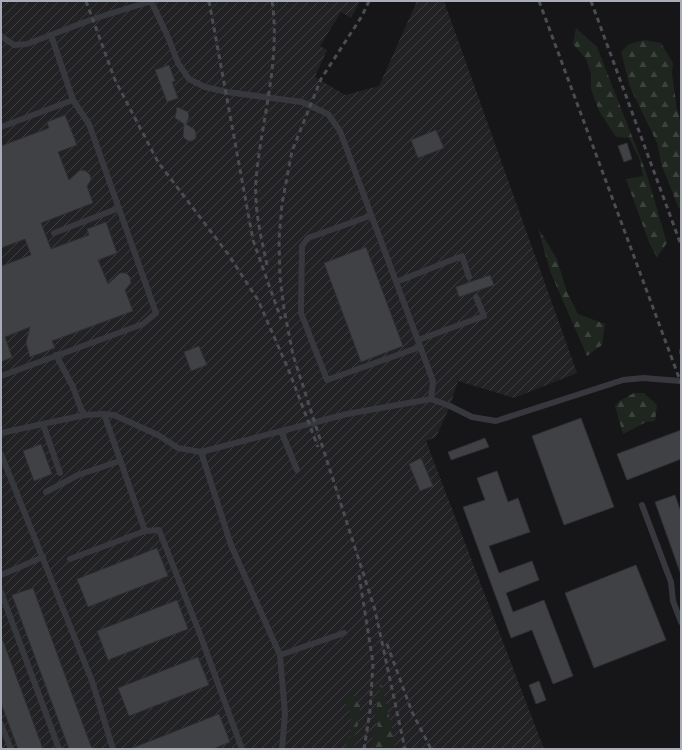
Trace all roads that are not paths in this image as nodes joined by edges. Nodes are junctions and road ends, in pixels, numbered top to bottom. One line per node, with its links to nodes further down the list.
1 (151, 1): 2 (lane); 7 (lane)
2 (51, 35): 3 (lane); 4 (lane)
3 (1, 36)
4 (73, 100): 5 (lane); 6 (lane)
5 (1, 127)
6 (119, 208): 8 (lane); 14 (lane)
7 (370, 216): 10 (lane); 13 (lane)
8 (54, 233)
9 (469, 277): 10 (lane)
10 (396, 282): 12 (lane)
11 (476, 297): 12 (lane)
12 (418, 340): 13 (lane)
13 (420, 347): 17 (lane)
14 (56, 355): 15 (lane); 19 (lane)
15 (1, 376)
16 (681, 381): 17 (lane)
17 (431, 399): 21 (lane)
18 (104, 414): 19 (lane); 23 (lane); 25 (lane)
19 (85, 415): 20 (lane)
20 (43, 424): 22 (lane); 27 (lane)
21 (281, 431): 23 (lane); 26 (lane)
22 (1, 433)
23 (201, 452): 37 (lane)
24 (1, 454): 31 (lane)
25 (120, 461): 28 (lane); 30 (lane)
26 (297, 470)
27 (60, 473)
28 (46, 492)
29 (642, 505): 35 (lane)
30 (145, 531): 32 (lane); 42 (lane)
31 (43, 557): 33 (lane); 41 (lane)
32 (70, 559)
33 (1, 575)
34 (1, 592): 40 (lane)
35 (681, 622)
36 (344, 633): 37 (lane)
37 (280, 655): 43 (lane)
38 (1, 724): 39 (lane)
39 (10, 749)
40 (59, 749)
41 (112, 749)
42 (242, 749)
43 (282, 749)

